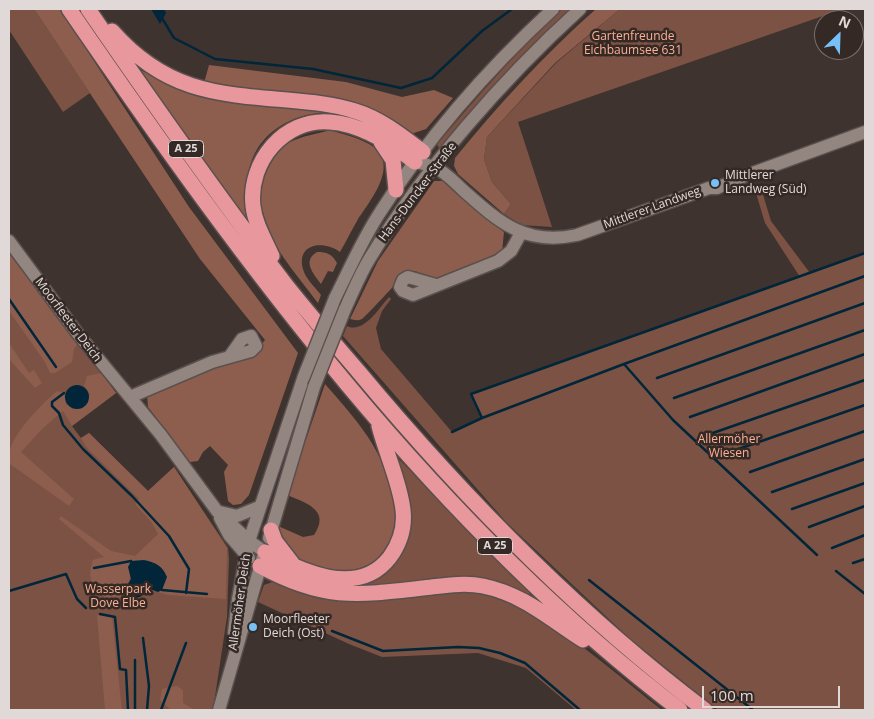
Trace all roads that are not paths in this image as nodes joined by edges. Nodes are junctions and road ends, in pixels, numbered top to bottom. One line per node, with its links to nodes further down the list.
1 (69, 9): 17 (highway, A 25)
2 (88, 9): 14 (highway, A 25)
3 (93, 9): 8 (highway)
4 (553, 9): 8 (street, Hans-Duncker-Straße)
5 (580, 9): 9 (street, Hans-Duncker-Straße)
6 (865, 132): 11 (street, Mittlerer Landweg)
7 (376, 138): 8 (highway); 10 (highway); 14 (highway)
8 (419, 157): 9 (street); 10 (street, Hans-Duncker-Straße)
9 (434, 167): 11 (street, Mittlerer Landweg); 20 (street, Hans-Duncker-Straße, bridge)
10 (396, 190): 18 (street, Hans-Duncker-Straße, bridge)
11 (521, 233): 13 (street)
12 (9, 241): 16 (street, Moorfleeter Deich)
13 (436, 285)
14 (287, 286): 29 (highway, A 25)
15 (230, 356): 16 (street)
16 (130, 397): 19 (street, Moorfleeter Deich)
17 (378, 422): 24 (highway); 26 (highway, A 25)
18 (259, 507): 19 (street); 21 (street, Hans-Duncker-Straße)
19 (217, 511): 21 (street, Moorfleeter Deich); 22 (street, Moorfleeter Deich)
20 (271, 530): 23 (street, Hans-Duncker-Straße); 24 (highway)
21 (249, 541): 22 (street, Allermöher Deich); 23 (street, Moorfleeter Deich)
22 (246, 555): 23 (street, Moorfleeter Deich); 25 (street, Allermöher Deich)
23 (262, 559): 24 (highway); 25 (street, Allermöher Deich); 26 (highway)
24 (296, 568)
25 (231, 663): 27 (street, Allermöher Deich)
26 (621, 663): 28 (highway, A 25)
27 (219, 710)
28 (680, 710)
29 (705, 710)

